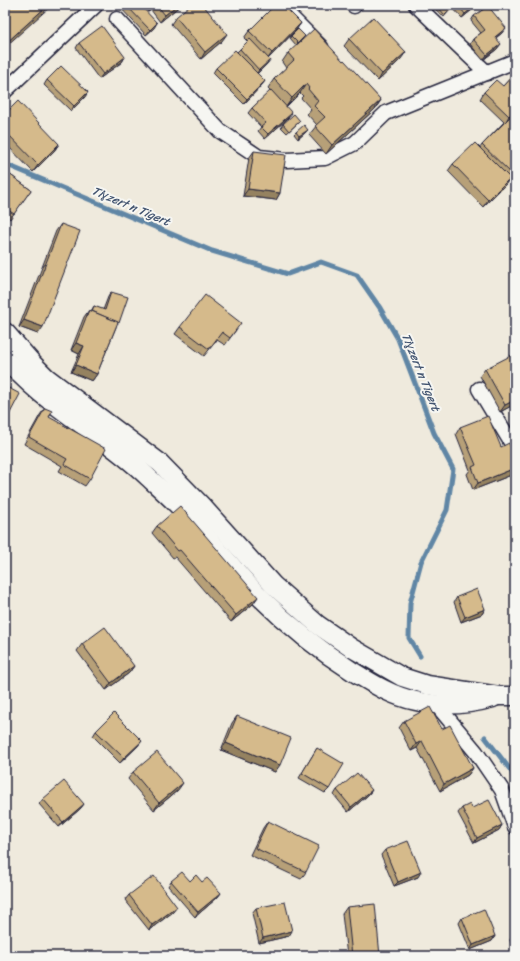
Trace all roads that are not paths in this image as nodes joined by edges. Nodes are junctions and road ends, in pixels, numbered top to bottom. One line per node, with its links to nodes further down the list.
1 (96, 5): 8 (street)
2 (279, 5): 5 (street)
3 (416, 5): 7 (street)
4 (117, 19): 10 (street)
5 (330, 56)
6 (515, 61): 7 (street)
7 (487, 72): 10 (street)
8 (5, 91)
9 (375, 101): 10 (street)
10 (386, 112)
11 (5, 332): 15 (street)
12 (5, 359): 16 (street)
13 (479, 389): 14 (street)
14 (515, 449)
15 (507, 696): 16 (street)
16 (436, 704): 17 (street)
17 (515, 826)

